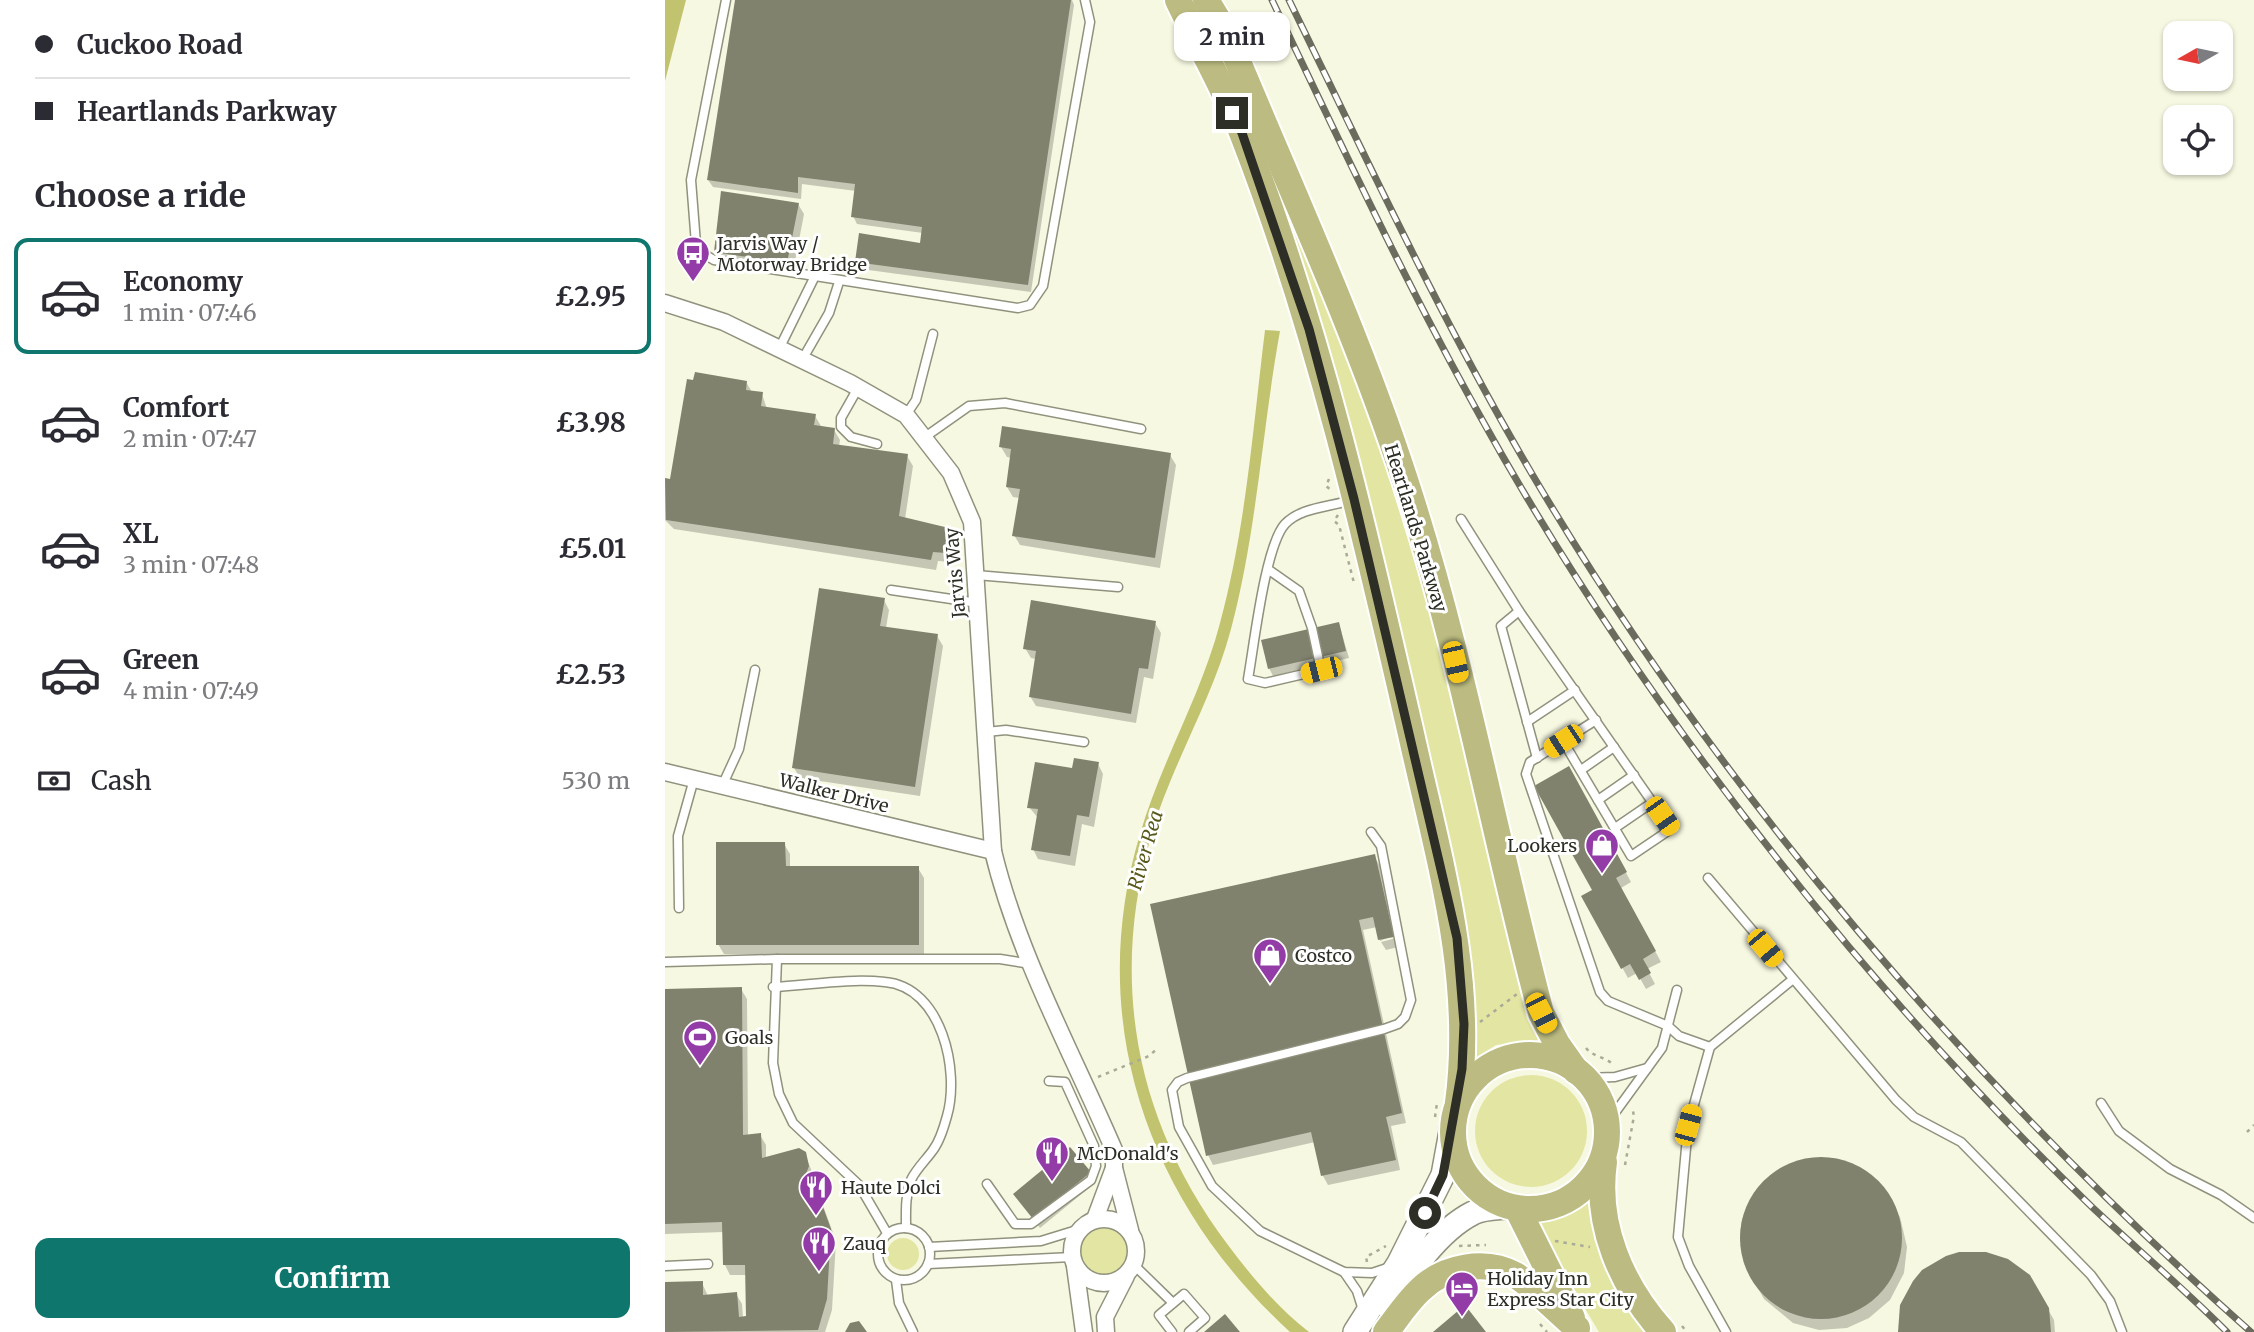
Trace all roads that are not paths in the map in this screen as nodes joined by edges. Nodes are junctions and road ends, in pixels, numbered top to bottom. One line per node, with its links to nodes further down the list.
1 (726, 0): 5 (lane)
2 (1085, 0): 6 (lane)
3 (1178, 0): 16 (main road)
4 (1206, 0): 53 (main road, Heartlands Parkway)
5 (814, 278): 6 (lane); 9 (lane)
6 (839, 282): 10 (lane)
7 (665, 303): 9 (street, Jarvis Way)
8 (933, 334): 12 (lane)
9 (779, 349): 10 (street, Jarvis Way)
10 (802, 360): 11 (street, Jarvis Way)
11 (858, 388): 12 (street, Jarvis Way); 15 (lane)
12 (906, 415): 14 (street, Jarvis Way)
13 (1141, 429): 14 (lane)
14 (925, 438): 19 (street, Jarvis Way)
15 (877, 444)
16 (1349, 500): 18 (lane); 57 (main road)
17 (1461, 519): 23 (lane)
18 (1269, 570): 18 (lane)
19 (976, 575): 20 (lane); 22 (street, Jarvis Way)
20 (1118, 587)
21 (891, 590): 22 (lane)
22 (978, 603): 28 (street, Jarvis Way)
23 (1519, 611): 25 (lane); 27 (lane)
24 (754, 670): 37 (lane)
25 (1575, 690): 26 (lane); 27 (lane)
26 (1596, 720): 29 (lane); 31 (lane)
27 (1527, 722): 32 (lane)
28 (986, 732): 30 (lane); 42 (street, Jarvis Way)
29 (1563, 741): 32 (lane); 33 (lane)
30 (1084, 742)
31 (1614, 747): 33 (lane); 35 (lane)
32 (1537, 758): 51 (lane)
33 (1581, 770): 38 (lane)
34 (665, 772): 36 (street, Walker Drive)
35 (1634, 775): 38 (lane); 39 (lane)
36 (694, 779): 37 (street, Walker Drive); 44 (lane)
37 (722, 786): 42 (street, Walker Drive)
38 (1598, 800): 40 (lane)
39 (1653, 802): 40 (lane); 40 (lane)
40 (1615, 828)
41 (1371, 832): 75 (lane)
42 (993, 851): 47 (street, Jarvis Way)
43 (1708, 878): 48 (lane)
44 (679, 908)
45 (777, 959): 46 (lane); 47 (lane); 49 (lane)
46 (665, 962)
47 (1031, 964): 59 (street, Jarvis Way)
48 (1792, 980): 52 (lane); 87 (lane)
49 (773, 987): 64 (lane); 67 (lane)
50 (1677, 990): 51 (lane)
51 (1668, 1026): 52 (lane); 54 (lane)
52 (1710, 1046): 86 (lane)
53 (1582, 1065): 54 (lane); 57 (main road); 58 (main road)
54 (1647, 1068): 58 (lane)
55 (1049, 1081): 60 (lane)
56 (2101, 1103): 62 (lane)
57 (1445, 1112): 61 (main road); 70 (main road)
58 (1606, 1134): 61 (main road); 78 (main road)
59 (1114, 1168): 63 (street); 66 (street, Jarvis Way)
60 (987, 1184)
61 (1512, 1208): 79 (main road); 80 (main road)
62 (2254, 1218)
63 (1095, 1219): 65 (street); 66 (street)
64 (907, 1228): 67 (lane); 68 (lane)
65 (1080, 1229): 68 (lane); 69 (street)
66 (1129, 1230): 74 (street)
67 (887, 1233): 76 (lane)
68 (929, 1247): 72 (lane)
69 (1074, 1262): 72 (lane); 74 (street); 82 (street)
70 (1399, 1263): 75 (lane); 79 (main road)
71 (708, 1264): 73 (lane)
72 (928, 1264): 76 (lane)
73 (665, 1266)
74 (1130, 1269): 77 (lane); 83 (street)
75 (1344, 1272): 79 (lane)
76 (896, 1280): 81 (lane)
77 (1173, 1303): 84 (lane); 85 (lane)
78 (1669, 1325)
79 (1371, 1328): 80 (main road)
80 (1578, 1330)
81 (913, 1332)
82 (1084, 1332)
83 (1106, 1332)
84 (1172, 1332)
85 (1189, 1332)
86 (1726, 1332)
87 (2122, 1332)

